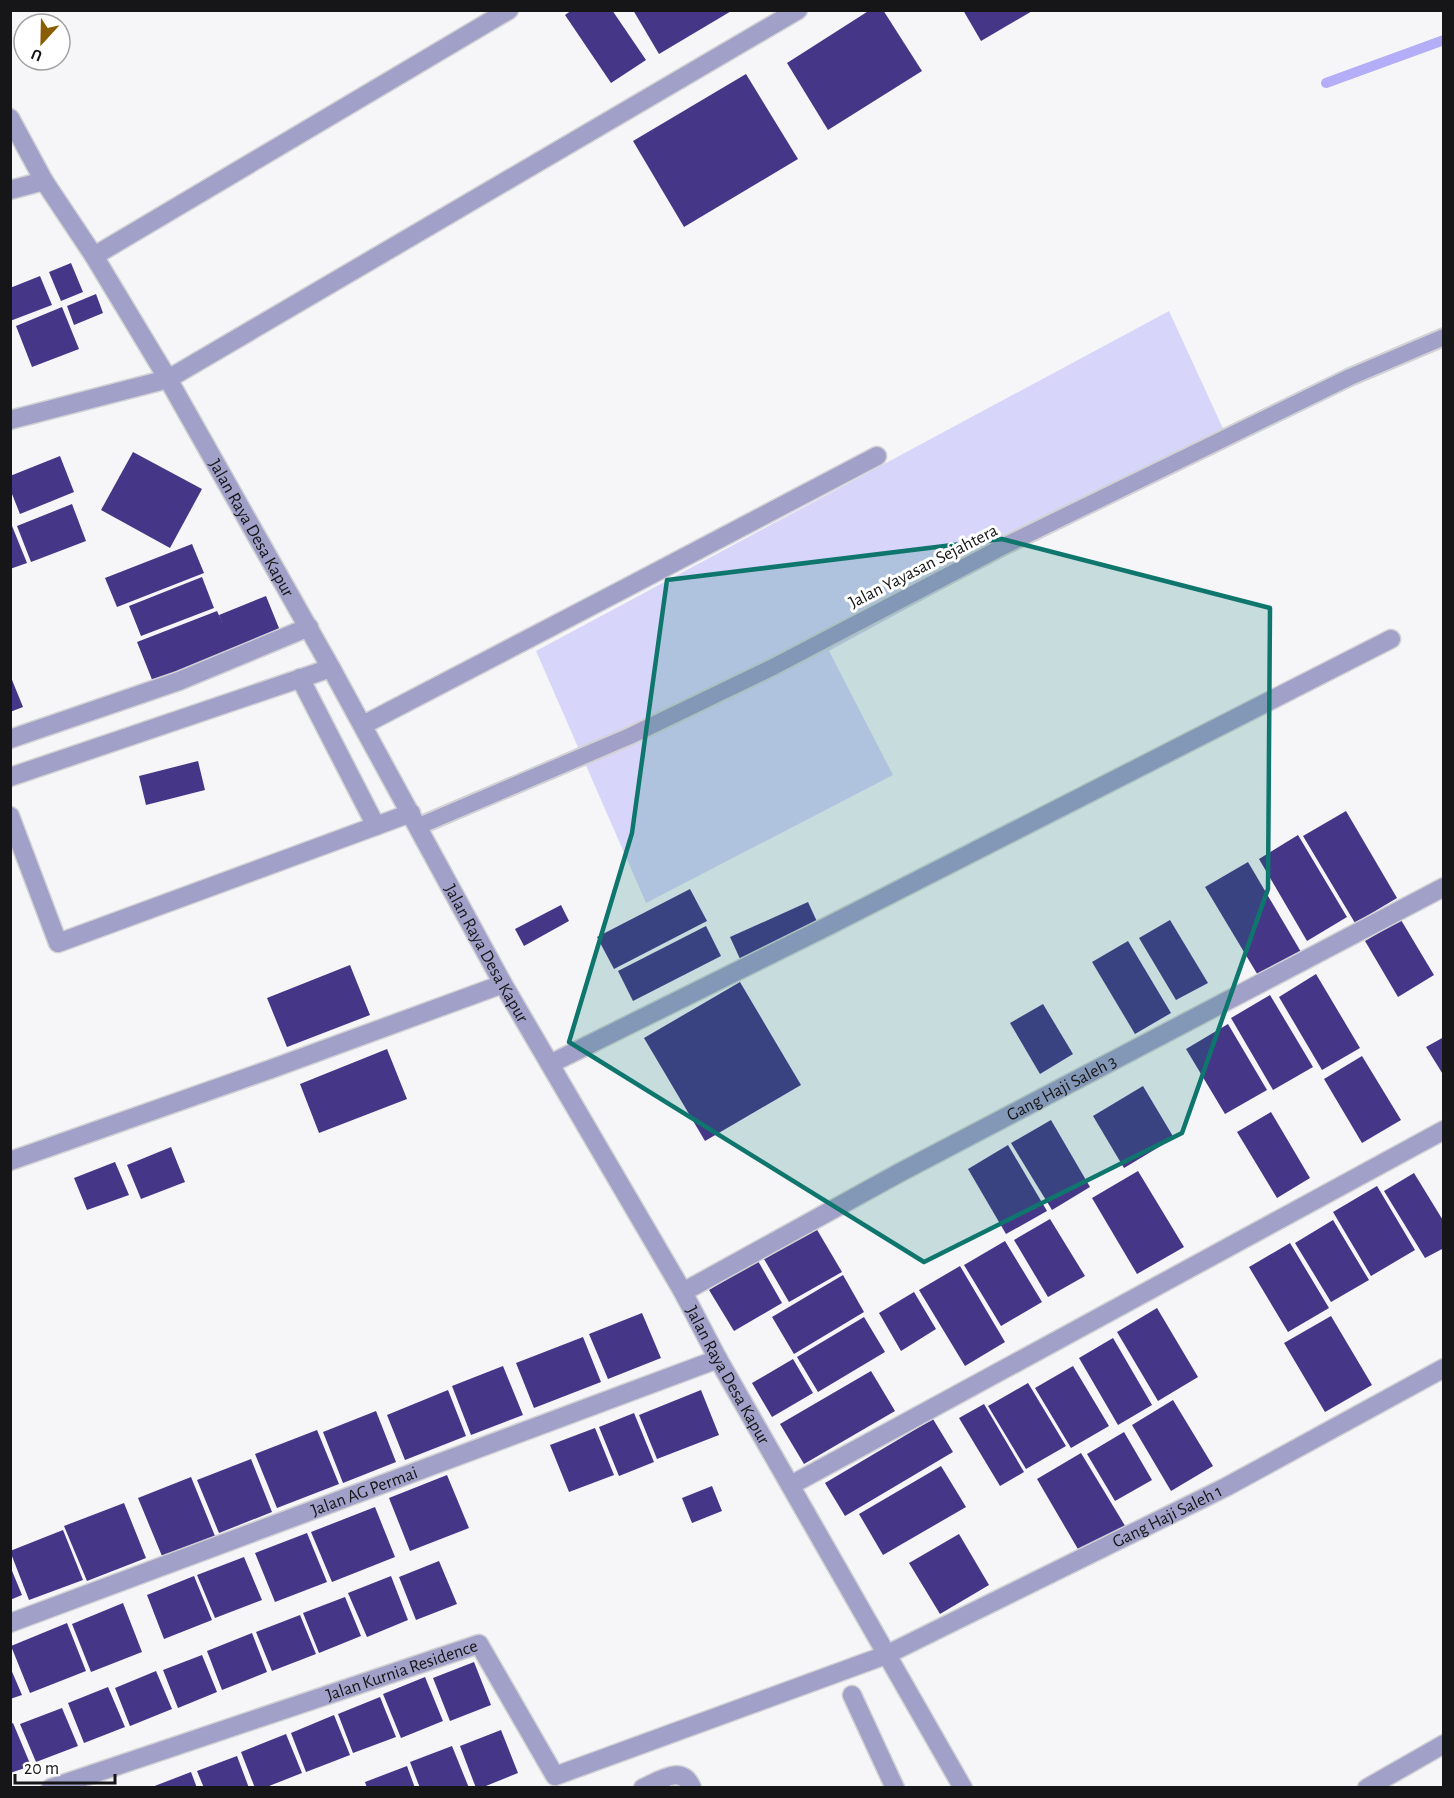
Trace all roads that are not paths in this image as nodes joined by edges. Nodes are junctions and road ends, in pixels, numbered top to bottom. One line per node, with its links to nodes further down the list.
1 (510, 10): 6 (street)
2 (798, 10): 8 (street)
3 (10, 118): 4 (street, Jalan Raya Desa Kapur)
4 (44, 181): 5 (street); 6 (street, Jalan Raya Desa Kapur)
5 (10, 190)
6 (94, 256): 8 (street, Jalan Raya Desa Kapur)
7 (1443, 337): 19 (lane, Jalan Yayasan Sejahtera)
8 (168, 379): 9 (street); 11 (street, Jalan Raya Desa Kapur)
9 (10, 420)
10 (877, 456): 15 (street)
11 (309, 627): 13 (street, Jalan Raya Desa Kapur); 16 (street)
12 (1391, 639): 23 (street)
13 (331, 668): 14 (street); 15 (street, Jalan Raya Desa Kapur)
14 (300, 678): 17 (street); 20 (street)
15 (363, 724): 19 (street, Jalan Raya Desa Kapur)
16 (10, 740)
17 (10, 777)
18 (10, 816): 20 (street)
19 (415, 819): 20 (street); 22 (street, Jalan Raya Desa Kapur)
20 (376, 826)
21 (1443, 887): 26 (street, Gang Haji Saleh 3)
22 (503, 984): 23 (street, Jalan Raya Desa Kapur); 25 (street)
23 (550, 1065): 26 (street, Jalan Raya Desa Kapur)
24 (1443, 1130): 29 (street)
25 (10, 1161)
26 (683, 1292): 27 (street, Jalan Raya Desa Kapur)
27 (718, 1359): 29 (street, Jalan Raya Desa Kapur); 30 (street, Jalan AG Permai)
28 (1443, 1368): 31 (street, Gang Haji Saleh 1)
29 (791, 1485): 31 (street, Jalan Raya Desa Kapur)
30 (10, 1623)
31 (886, 1655): 34 (street, Jalan Kurnia Residence); 38 (street, Jalan Raya Desa Kapur)
32 (852, 1695): 37 (street)
33 (1443, 1744): 39 (street)
34 (51, 1788)
35 (643, 1788): 36 (street)
36 (692, 1788)
37 (895, 1788)
38 (963, 1788)
39 (1367, 1788)

